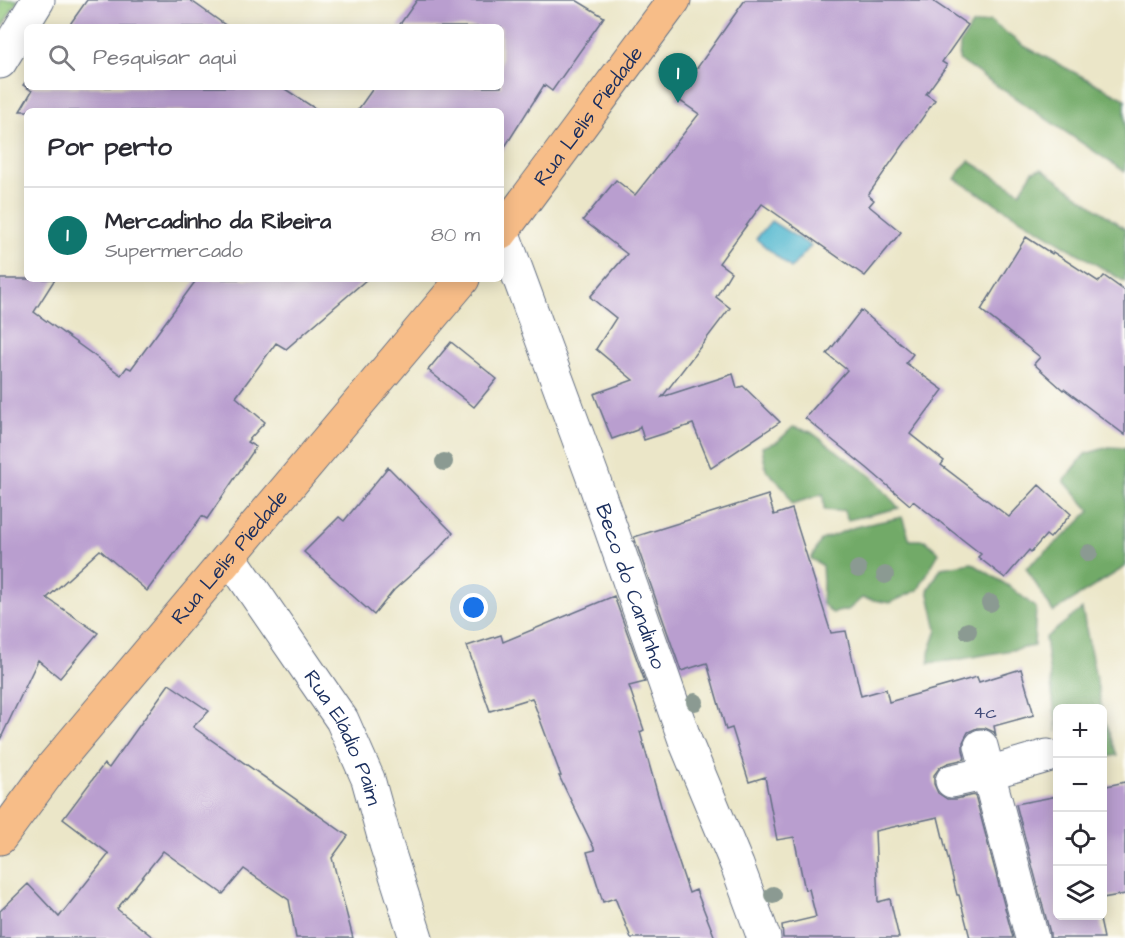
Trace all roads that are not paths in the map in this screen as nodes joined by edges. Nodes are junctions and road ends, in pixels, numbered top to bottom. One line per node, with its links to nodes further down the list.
1 (38, 0): 3 (street)
2 (674, 0): 4 (main road, Rua Lelis Piedade)
3 (0, 62)
4 (504, 229)
5 (504, 237): 13 (street, Beco do Candinho)
6 (460, 282): 7 (main road, Rua Lelis Piedade)
7 (230, 557): 11 (main road, Rua Lelis Piedade); 12 (street, Rua Eládio Paim)
8 (1047, 756): 9 (street)
9 (984, 760): 10 (street); 14 (street)
10 (952, 781)
11 (0, 838)
12 (416, 938)
13 (764, 938)
14 (1032, 938)

